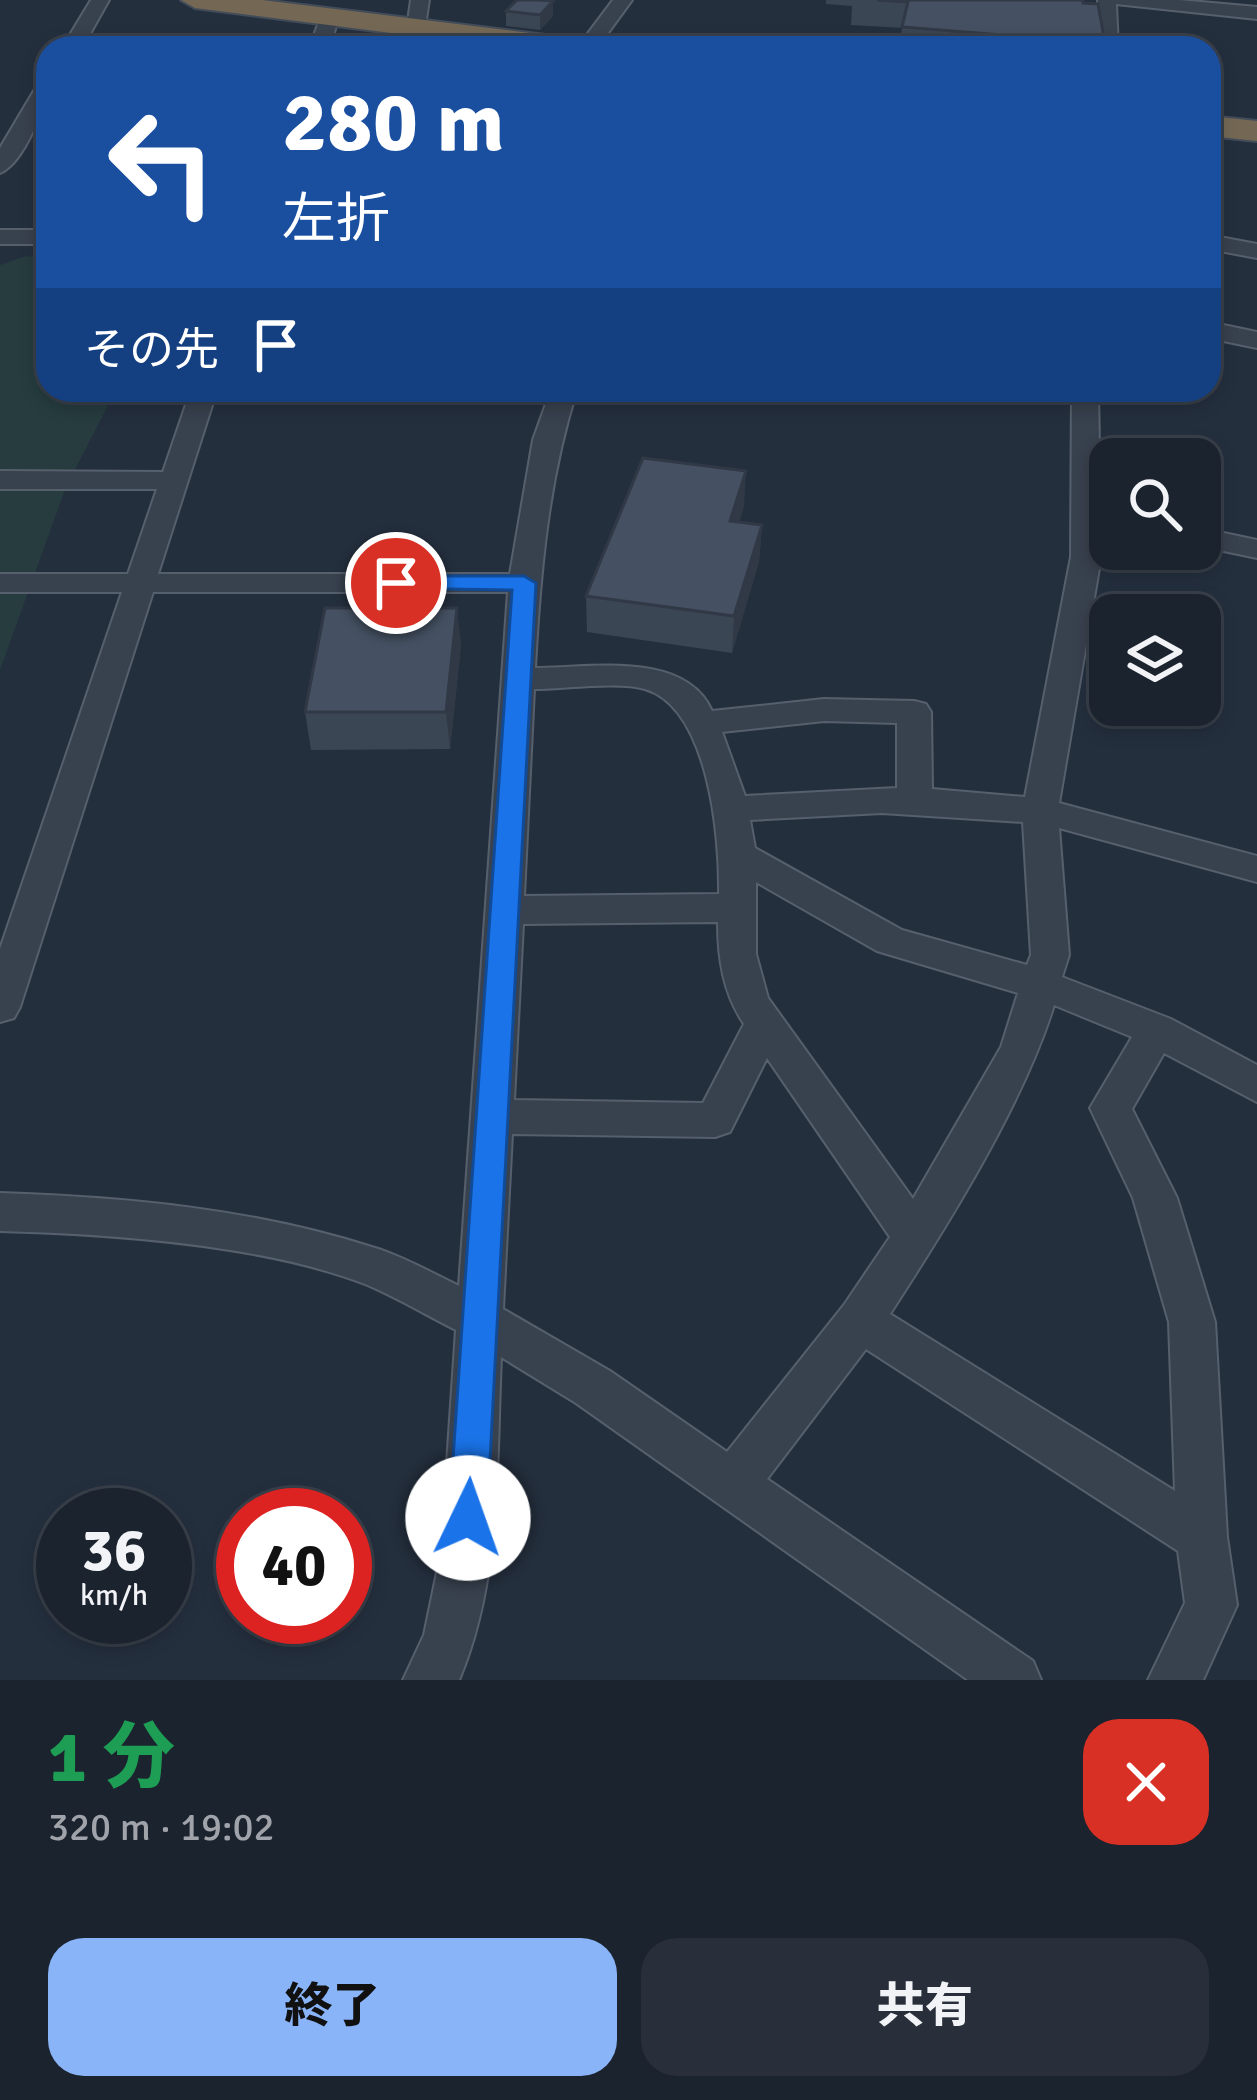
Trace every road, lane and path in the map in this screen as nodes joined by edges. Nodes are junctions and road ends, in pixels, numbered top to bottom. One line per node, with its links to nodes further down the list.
1 (100, 0): 9 (street)
2 (194, 0): 6 (highway)
3 (623, 0): 11 (street)
4 (1106, 1): 5 (street); 12 (street)
5 (1202, 4): 7 (street)
6 (323, 11): 8 (highway)
7 (1257, 13)
8 (419, 14): 10 (highway)
9 (79, 36)
10 (465, 36)
11 (596, 36)
12 (1107, 36)
13 (36, 104): 16 (street)
14 (1221, 127): 15 (highway)
15 (1257, 131)
16 (0, 166)
17 (0, 237): 18 (street)
18 (36, 237)
19 (1221, 244): 20 (street)
20 (1257, 250)
21 (1221, 332): 22 (street)
22 (1257, 340)
23 (201, 402): 28 (street)
24 (560, 402): 34 (street)
25 (1086, 402): 26 (street)
26 (1090, 438)
27 (0, 480): 28 (street)
28 (175, 481): 33 (street)
29 (1221, 541): 31 (street)
30 (1089, 546): 39 (street)
31 (1257, 549)
32 (0, 583): 33 (street)
33 (140, 583): 34 (street); 45 (street)
34 (524, 583): 35 (street)
35 (519, 679): 36 (street); 43 (street)
36 (701, 723): 37 (street); 38 (street)
37 (915, 799): 38 (street); 39 (street)
38 (730, 810): 40 (street)
39 (1040, 812): 41 (street); 44 (street)
40 (738, 856): 42 (street); 44 (street)
41 (1257, 869)
42 (738, 908): 43 (street); 46 (street)
43 (505, 910): 49 (street)
44 (1040, 984): 47 (street); 51 (street)
45 (0, 1007)
46 (765, 1021): 49 (street); 51 (street)
47 (1157, 1030): 48 (street); 55 (street)
48 (1257, 1085)
49 (492, 1118): 52 (street)
50 (0, 1213): 52 (street)
51 (915, 1238): 53 (street)
52 (480, 1319): 54 (street); 56 (street)
53 (860, 1320): 54 (street); 55 (street)
54 (733, 1484): 57 (street)
55 (1202, 1537): 58 (street)
56 (430, 1680)
57 (1014, 1680)
58 (1175, 1680)

